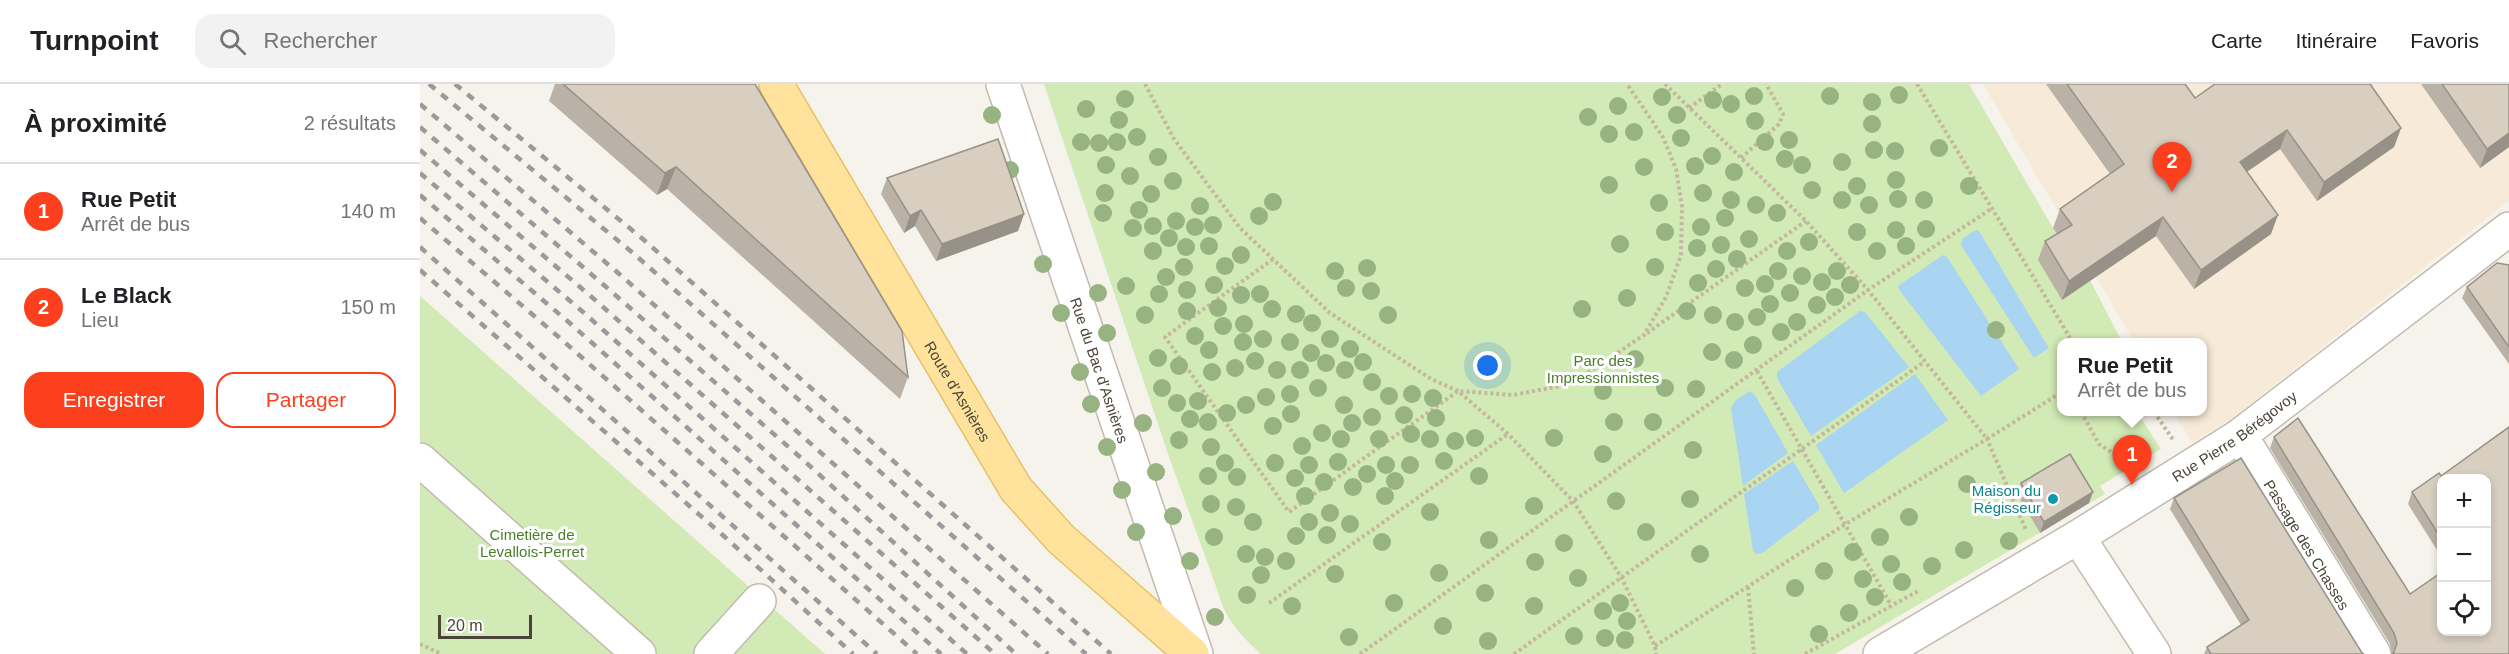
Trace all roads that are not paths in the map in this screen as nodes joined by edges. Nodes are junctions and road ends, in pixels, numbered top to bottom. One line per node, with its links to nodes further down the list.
1 (776, 84): 10 (main road, Route d'Asnières)
2 (1003, 84): 10 (street, Rue du Bac d’Asnières)
3 (2506, 238): 4 (street, Rue Pierre Bérégovoy)
4 (2238, 437): 6 (street, Rue Pierre Bérégovoy); 13 (street, Passage des Chasses)
5 (420, 460): 8 (street)
6 (2078, 537): 11 (street, Rue Pierre Bérégovoy); 12 (street)
7 (759, 601): 9 (street)
8 (639, 654)
9 (711, 654)
10 (1194, 654)
11 (1880, 654)
12 (2154, 654)
13 (2374, 654)

